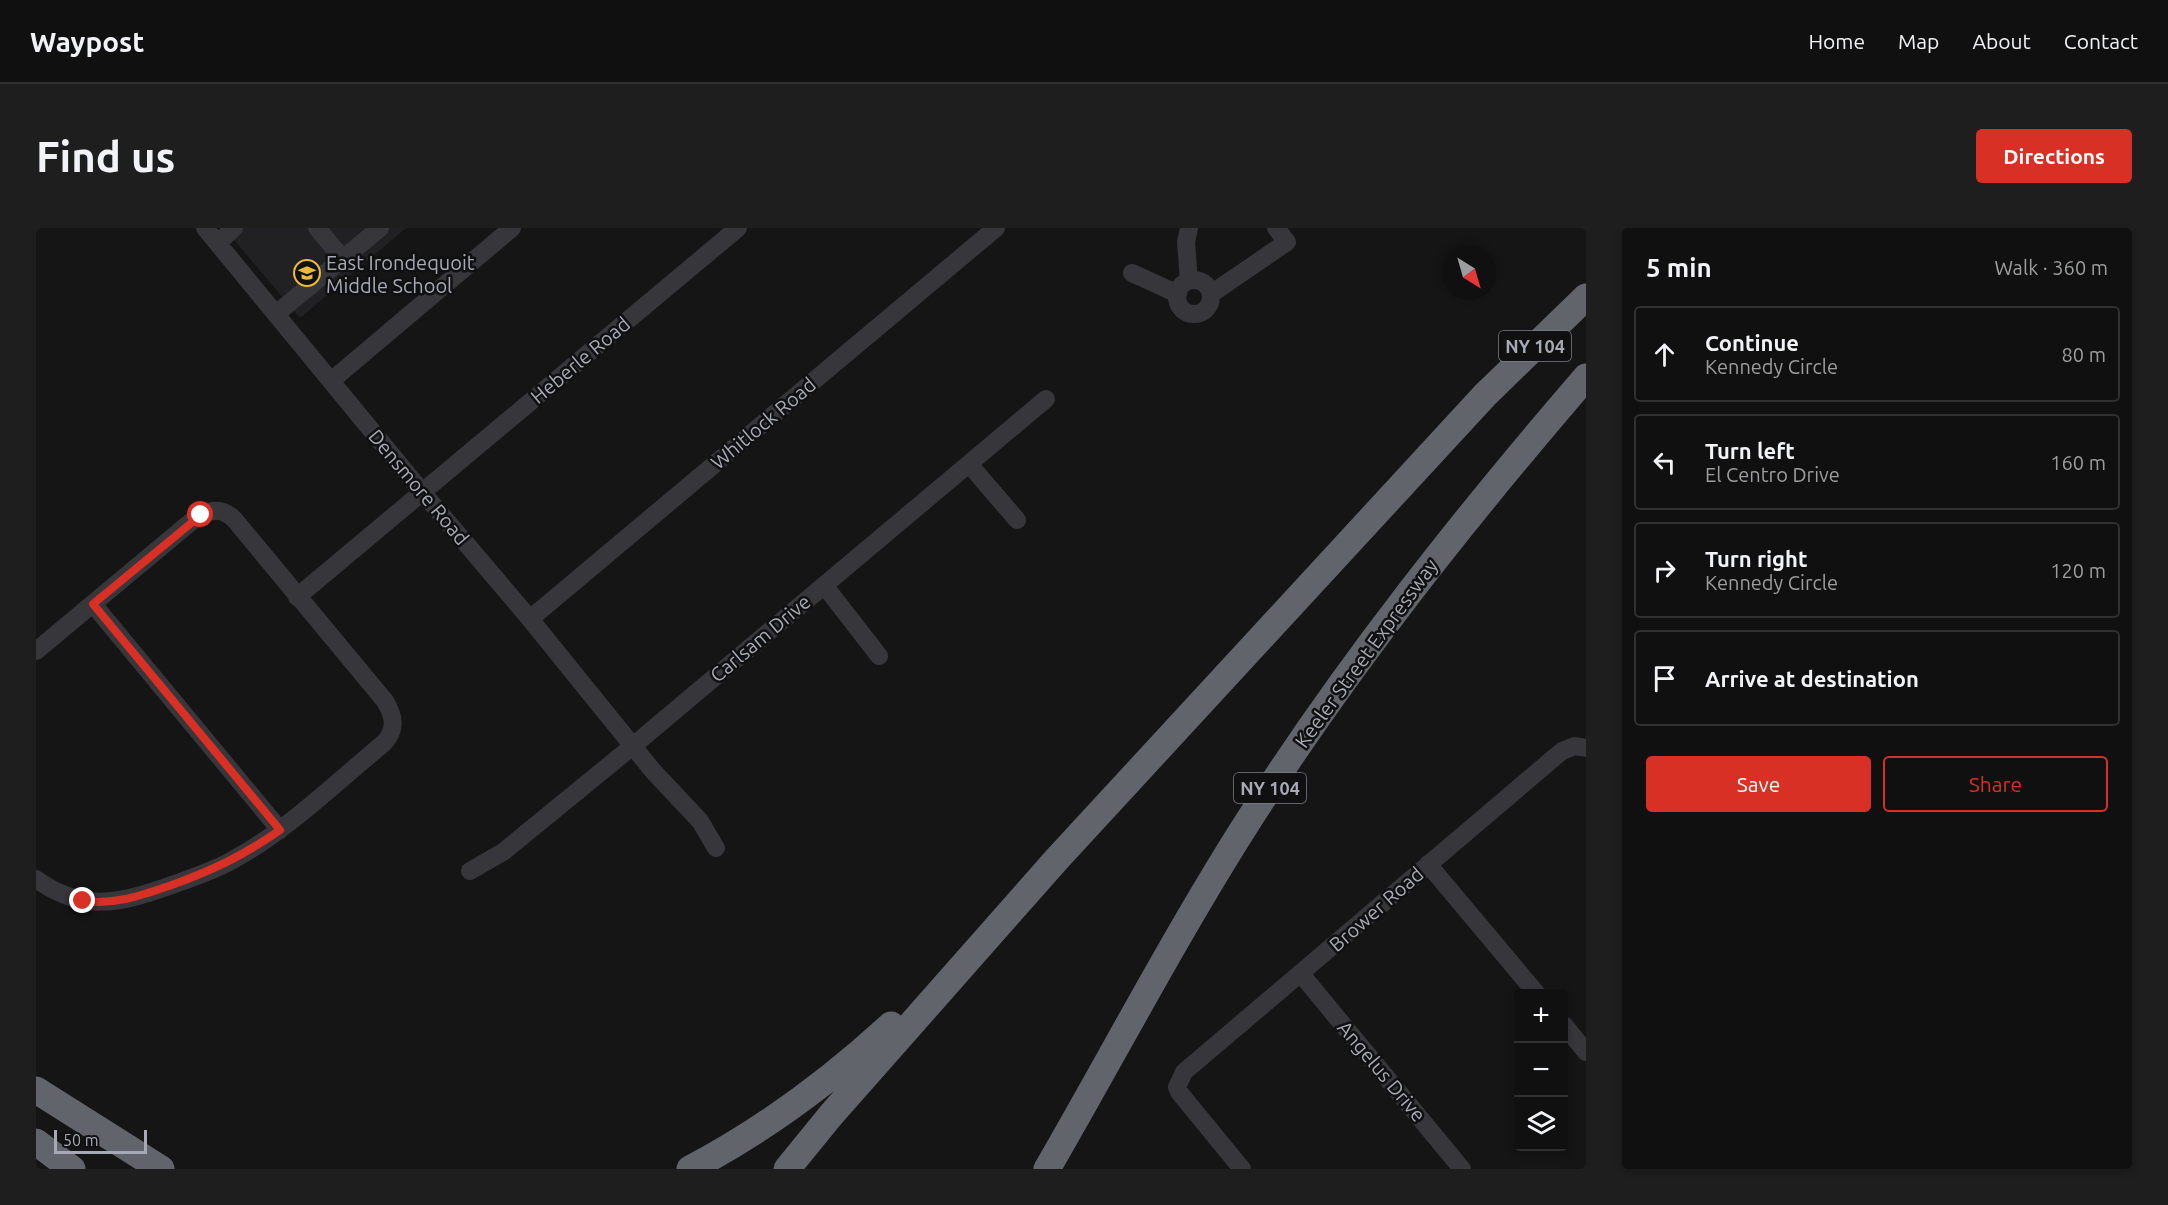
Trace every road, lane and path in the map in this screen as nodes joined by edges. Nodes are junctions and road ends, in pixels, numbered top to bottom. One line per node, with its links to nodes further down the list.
1 (205, 228): 10 (street, Densmore Road)
2 (234, 228): 10 (street)
3 (317, 228): 11 (street)
4 (512, 228): 19 (street)
5 (738, 228): 24 (street, Heberle Road)
6 (996, 228): 30 (street, Whitlock Road)
7 (1189, 228): 14 (street)
8 (1276, 228): 15 (street)
9 (369, 232): 11 (street)
10 (218, 243): 17 (street, Densmore Road)
11 (343, 259): 17 (street)
12 (1132, 273): 14 (street)
13 (1586, 283): 21 (highway)
14 (1184, 287): 15 (street); 15 (street)
15 (1211, 294)
16 (1586, 297): 21 (highway, NY 104)
17 (276, 314): 19 (street, Densmore Road)
18 (1586, 377): 25 (highway, Keeler Street Expressway / NY 104)
19 (331, 381): 24 (street, Densmore Road)
20 (1586, 394): 25 (highway)
21 (1485, 395): 37 (highway, NY 104)
22 (1046, 399): 23 (street, Carlsam Drive)
23 (969, 464): 26 (street); 27 (street, Carlsam Drive)
24 (423, 493): 28 (street, Heberle Road); 30 (street, Densmore Road)
25 (1488, 493): 54 (highway, Keeler Street Expressway / NY 104)
26 (1017, 520)
27 (824, 585): 32 (street); 33 (street, Carlsam Drive)
28 (297, 597): 29 (street); 35 (street)
29 (93, 604): 31 (street); 35 (street)
30 (530, 618): 33 (street, Densmore Road)
31 (36, 651)
32 (879, 656)
33 (634, 746): 36 (street, Densmore Road); 39 (street, Carlsam Drive)
34 (1586, 747): 38 (street, Brower Road)
35 (280, 830): 40 (street)
36 (716, 849)
37 (1057, 859): 52 (highway); 53 (highway, NY 104)
38 (1428, 864): 41 (street, Brower Road); 42 (street)
39 (470, 871)
40 (36, 879)
41 (1301, 974): 55 (street, Brower Road); 56 (street, Angelus Drive)
42 (1534, 989)
43 (1568, 1031): 44 (street)
44 (1586, 1052)
45 (36, 1090): 51 (highway)
46 (36, 1098): 50 (highway)
47 (36, 1144): 48 (highway); 49 (highway)
48 (62, 1169)
49 (72, 1169)
50 (129, 1169)
51 (161, 1169)
52 (690, 1169)
53 (787, 1169)
54 (1049, 1169)
55 (1242, 1169)
56 (1462, 1169)

